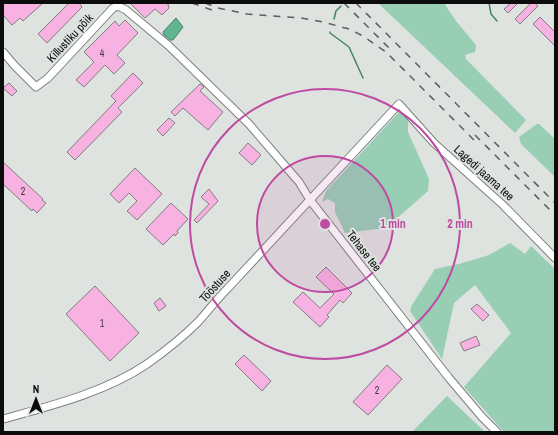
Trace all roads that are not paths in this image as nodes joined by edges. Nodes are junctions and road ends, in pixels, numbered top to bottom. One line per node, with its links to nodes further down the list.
1 (3, 52): 2 (street, Killustiku põik)
2 (193, 70): 4 (street, Tehase tee)
3 (399, 104): 4 (street, Tööstuse); 5 (street, Lagedi jaama tee)
4 (310, 200): 6 (street, Tööstuse); 7 (street, Tehase tee)
5 (555, 258)
6 (3, 419)
7 (497, 432)

